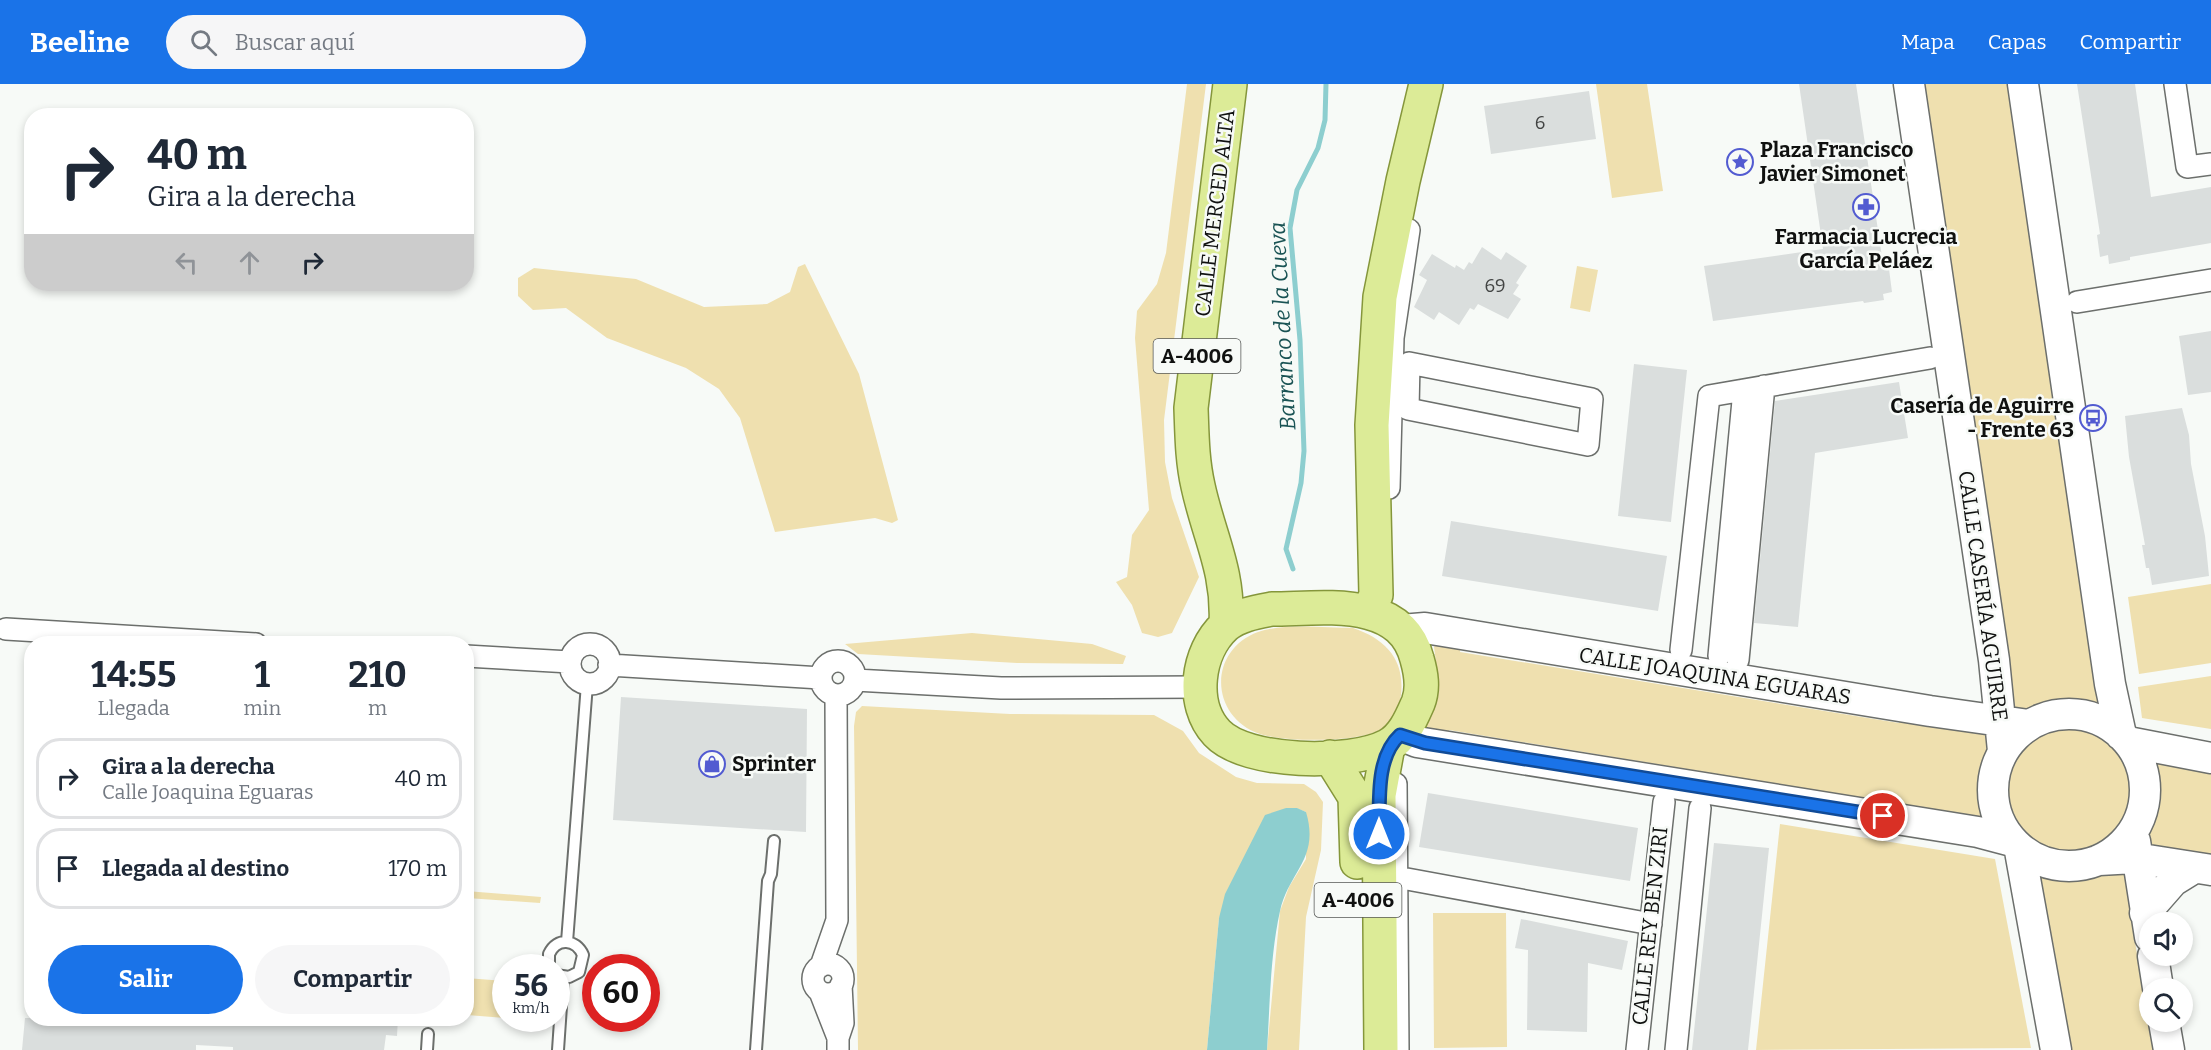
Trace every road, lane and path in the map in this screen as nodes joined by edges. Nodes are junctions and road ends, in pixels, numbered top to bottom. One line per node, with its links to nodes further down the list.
1 (1230, 84): 14 (main road, CALLE MERCED ALTA / A-4006)
2 (1426, 84): 13 (main road)
3 (1443, 84): 13 (street)
4 (1909, 84): 20 (main road, CALLE CASERÍA AGUIRRE)
5 (2023, 84): 30 (main road)
6 (2175, 84): 7 (street)
7 (2211, 164)
8 (2211, 280): 9 (street)
9 (2077, 302)
10 (1930, 358): 11 (street)
11 (1754, 388): 17 (street); 19 (street)
12 (1408, 409): 12 (street)
13 (1385, 619): 14 (main road); 28 (main road, CALLE JOAQUINA EGUARAS); 31 (main road, A-4006)
14 (1226, 625): 26 (main road)
15 (6, 629): 16 (street)
16 (123, 636)
17 (1682, 650)
18 (474, 656): 21 (street)
19 (1728, 658)
20 (1994, 660): 28 (main road); 29 (main road, CALLE CASERÍA AGUIRRE)
21 (570, 662): 22 (street); 25 (street)
22 (609, 665): 23 (street); 25 (street)
23 (821, 678): 24 (street); 27 (street)
24 (855, 680): 26 (street); 27 (street)
25 (587, 684): 46 (lane)
26 (1199, 687): 32 (main road)
27 (836, 695): 48 (street)
28 (1948, 714): 29 (main road, CALLE JOAQUINA EGUARAS)
29 (2011, 733): 30 (main road); 38 (main road)
30 (2125, 738): 33 (main road); 36 (main road)
31 (1391, 746): 32 (main road); 38 (main road); 58 (main road, A-4006); 59 (street)
32 (1330, 757): 57 (main road, A-4006)
33 (2211, 758)
34 (1664, 802): 45 (street, CALLE REY BEN ZIRI)
35 (1701, 808): 61 (street, CALLE REY BEN ZIRI)
36 (2134, 828): 39 (main road); 40 (main road)
37 (774, 841): 56 (lane)
38 (2016, 846): 40 (main road); 62 (main road)
39 (2135, 858): 40 (main road); 41 (main road); 43 (main road)
40 (2099, 860)
41 (2203, 869): 44 (main road)
42 (1407, 879): 45 (street)
43 (2145, 912)
44 (2155, 912)
45 (1651, 924): 60 (street, CALLE REY BEN ZIRI)
46 (567, 942): 47 (lane); 49 (lane)
47 (549, 954)
48 (834, 974): 53 (street); 53 (street)
49 (570, 976)
50 (558, 1032): 55 (lane)
51 (2166, 1032): 63 (main road)
52 (428, 1034): 54 (lane)
53 (838, 1044)
54 (427, 1050)
55 (558, 1050)
56 (756, 1050)
57 (1359, 1050)
58 (1381, 1050)
59 (1398, 1050)
60 (1637, 1050)
61 (1676, 1050)
62 (2056, 1050)
63 (2169, 1050)

